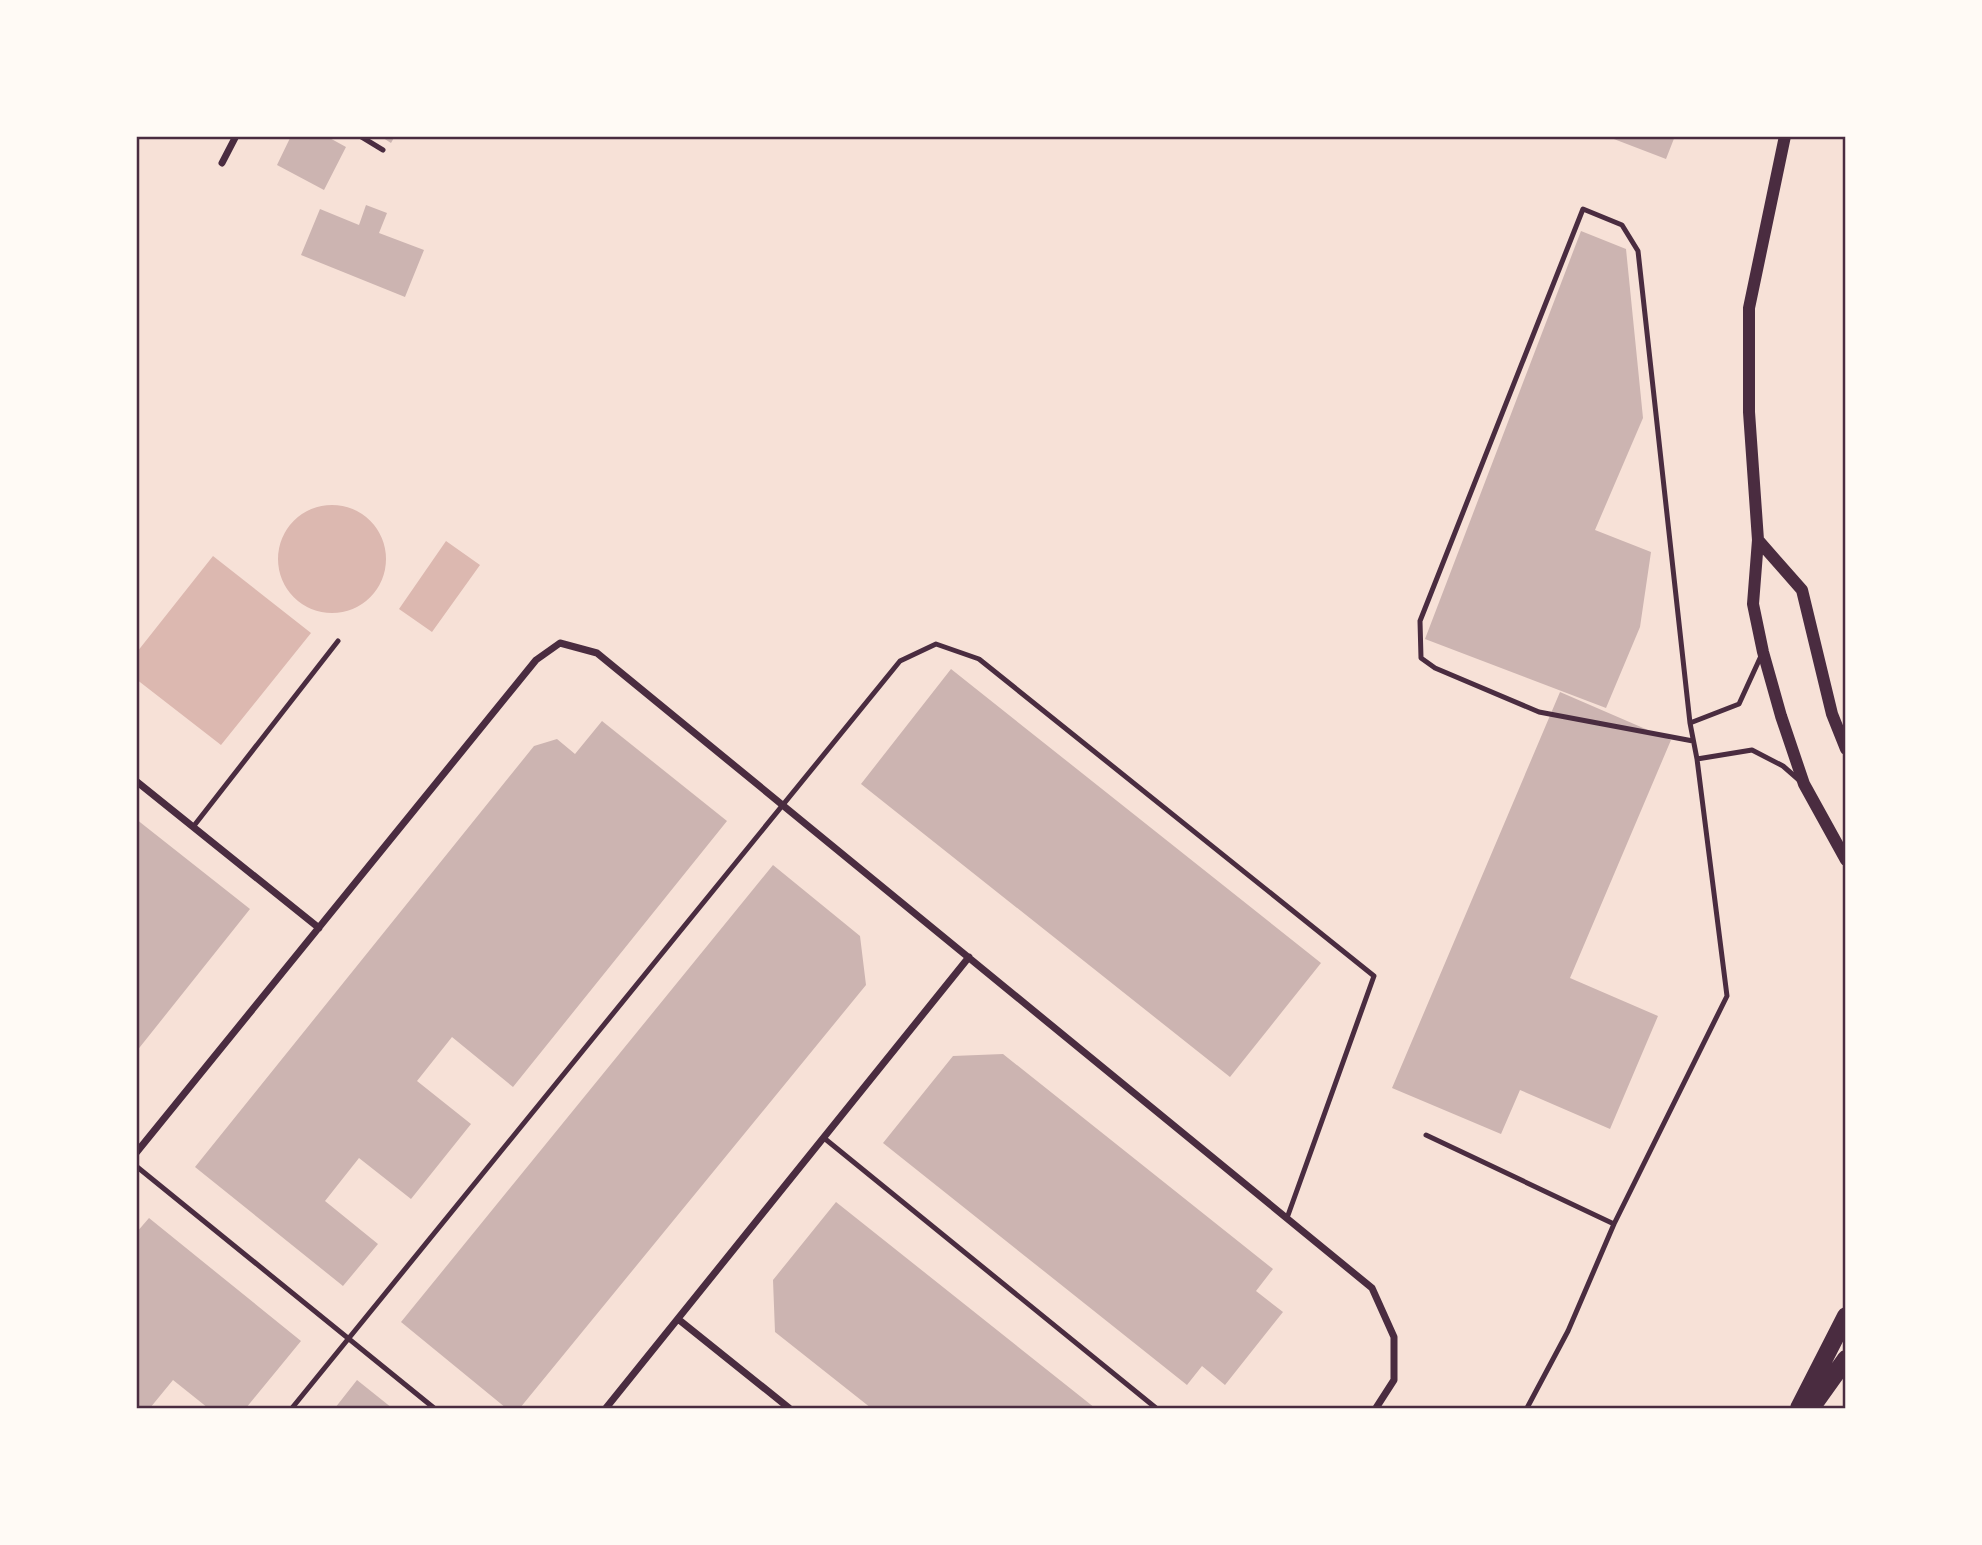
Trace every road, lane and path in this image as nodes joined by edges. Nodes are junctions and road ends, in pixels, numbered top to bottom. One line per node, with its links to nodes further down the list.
1 (236, 136): 5 (street)
2 (359, 136): 4 (lane)
3 (1785, 136): 6 (street)
4 (383, 150)
5 (222, 163)
6 (1758, 540): 8 (street); 11 (street)
7 (338, 641): 16 (lane)
8 (1763, 652): 9 (lane); 14 (street)
9 (1690, 723): 10 (lane); 10 (lane)
10 (1693, 741): 12 (lane)
11 (1846, 749)
12 (1697, 759): 14 (lane); 25 (lane)
13 (136, 781): 16 (street)
14 (1804, 784): 17 (street)
15 (784, 805): 18 (street); 19 (street); 24 (lane); 28 (lane)
16 (193, 827): 18 (street)
17 (1846, 860)
18 (319, 928): 22 (street)
19 (969, 957): 21 (street); 24 (street)
20 (1426, 1135): 25 (lane)
21 (824, 1138): 27 (street); 34 (lane)
22 (136, 1153)
23 (136, 1166): 28 (lane)
24 (1287, 1217): 35 (street)
25 (1614, 1224): 36 (lane)
26 (1846, 1316): 37 (main road)
27 (678, 1319): 32 (street); 33 (street)
28 (349, 1339): 30 (lane); 31 (lane)
29 (1846, 1359): 38 (main road)
30 (292, 1409)
31 (434, 1409)
32 (606, 1409)
33 (789, 1409)
34 (1156, 1409)
35 (1376, 1409)
36 (1527, 1409)
37 (1799, 1409)
38 (1811, 1409)

